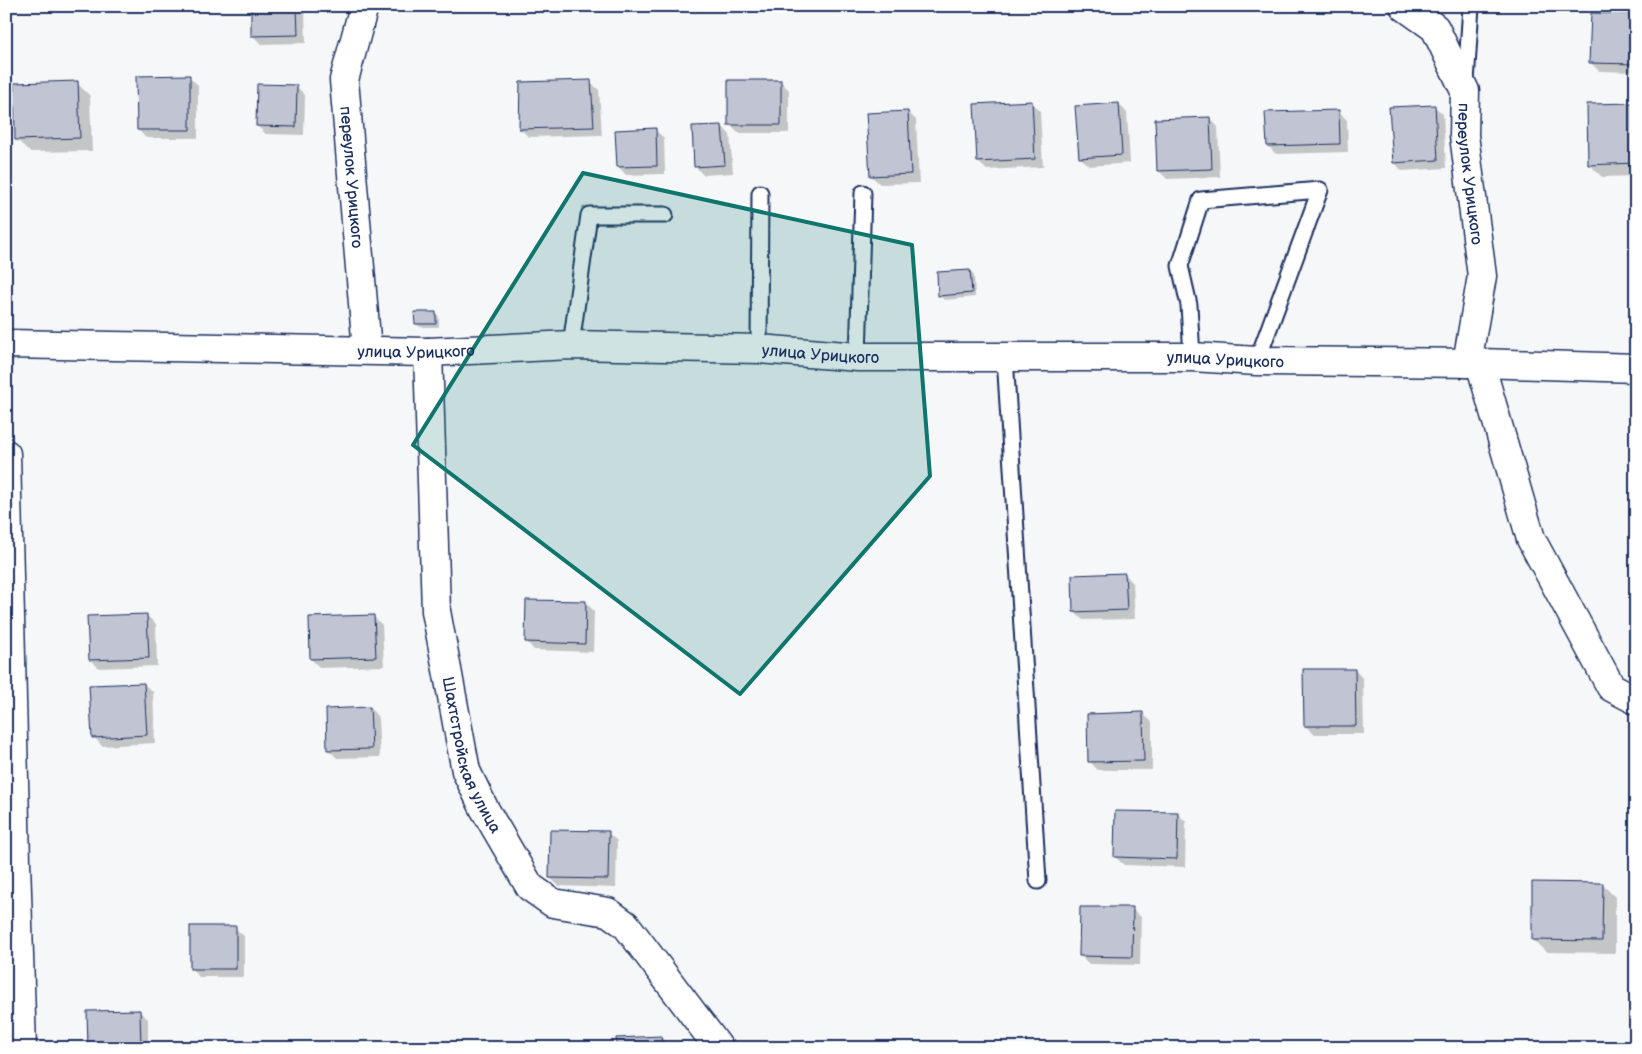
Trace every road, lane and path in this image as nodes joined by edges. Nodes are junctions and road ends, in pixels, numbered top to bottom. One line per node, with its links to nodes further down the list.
1 (364, 6): 11 (street, переулок Урицкого)
2 (1404, 6): 4 (street, переулок Урицкого)
3 (1471, 6): 4 (lane)
4 (1465, 92): 17 (street, переулок Урицкого)
5 (760, 193): 10 (lane)
6 (863, 193): 13 (lane)
7 (665, 215): 9 (lane)
8 (6, 344): 11 (street, улица Урицкого)
9 (571, 345): 10 (street, улица Урицкого); 12 (street, улица Урицкого)
10 (759, 349): 13 (street, улица Урицкого)
11 (368, 350): 12 (street, улица Урицкого)
12 (428, 352): 23 (street, Шахтстройская улица)
13 (858, 356): 14 (street, улица Урицкого)
14 (1005, 357): 15 (street, улица Урицкого); 21 (lane)
15 (1192, 357): 16 (street, улица Урицкого); 16 (lane)
16 (1257, 361): 17 (street, улица Урицкого)
17 (1473, 363): 18 (street, улица Урицкого); 20 (street)
18 (1636, 368)
19 (6, 454): 22 (street)
20 (1636, 700)
21 (1038, 881)
22 (22, 1048)
23 (719, 1048)

